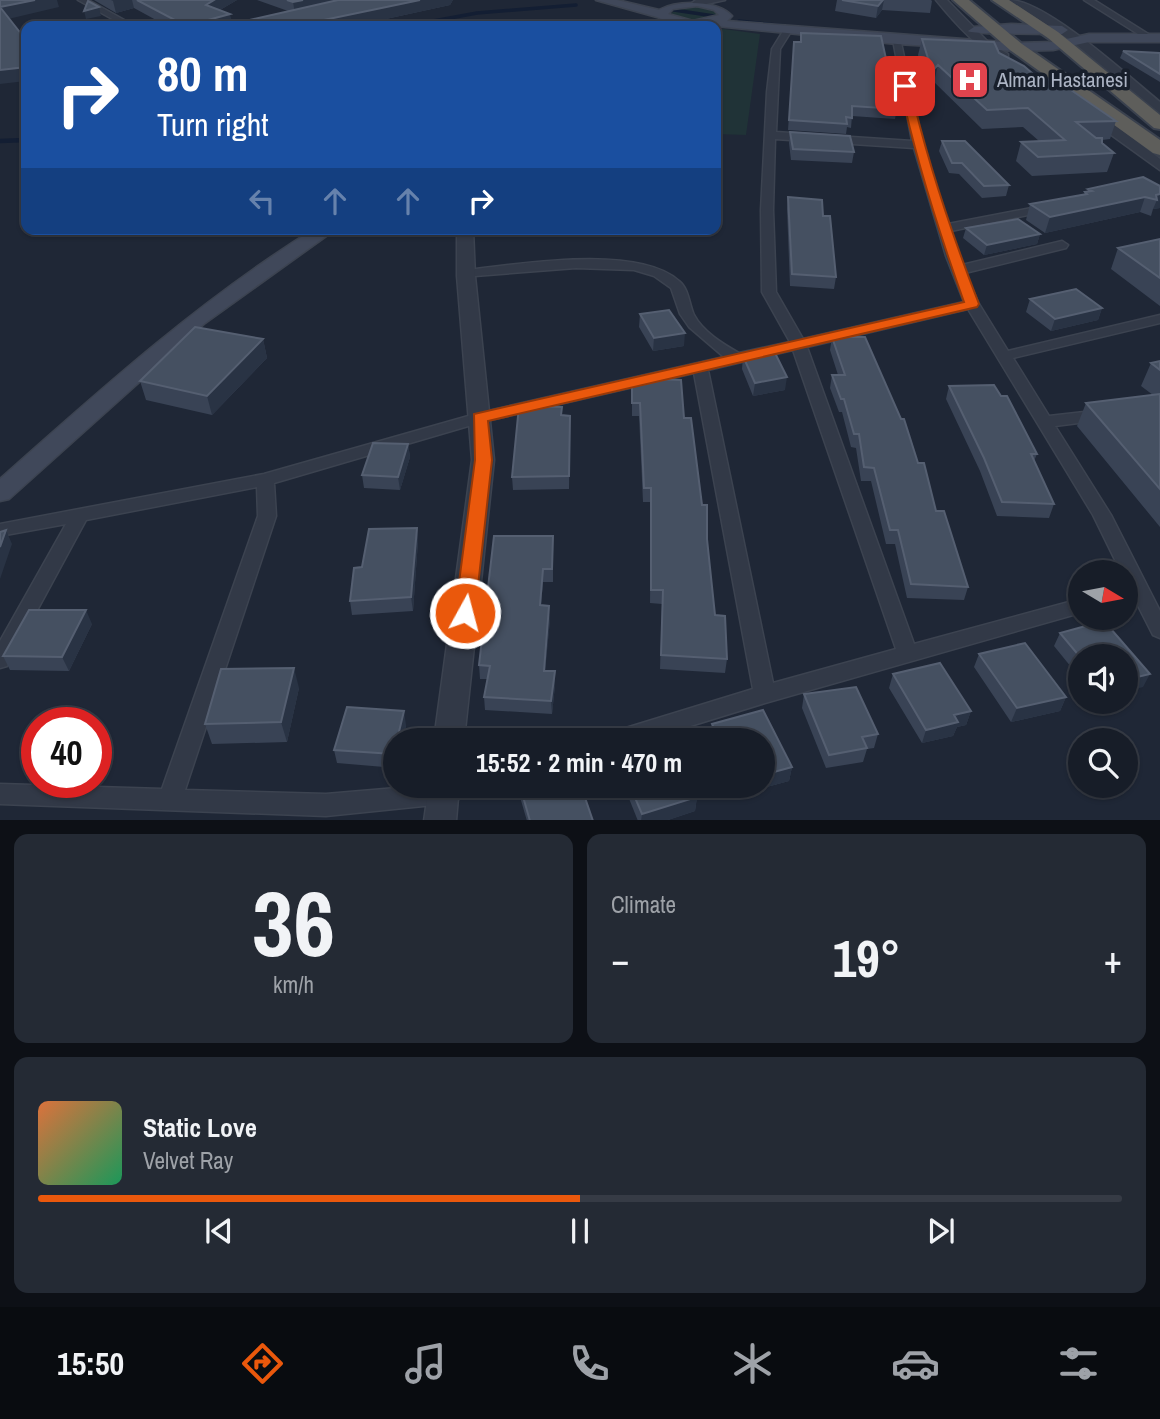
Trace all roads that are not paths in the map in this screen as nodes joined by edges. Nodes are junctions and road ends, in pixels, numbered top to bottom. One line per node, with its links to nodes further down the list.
1 (82, 0): 13 (street)
2 (602, 0): 12 (main road)
3 (644, 0): 10 (main road)
4 (941, 0): 18 (street)
5 (960, 0): 16 (highway)
6 (978, 0): 16 (highway)
7 (999, 0): 20 (highway)
8 (1014, 0): 20 (street)
9 (1088, 0): 19 (street)
10 (678, 4): 11 (main road); 12 (main road)
11 (726, 6): 14 (main road); 18 (main road)
12 (661, 19)
13 (122, 21)
14 (717, 21)
15 (721, 24): 17 (main road)
16 (1005, 29): 18 (highway); 20 (highway); 20 (highway); 23 (highway)
17 (788, 30): 21 (main road); 25 (street)
18 (973, 32): 22 (street)
19 (1153, 35): 20 (main road)
20 (1054, 38): 23 (highway); 24 (highway)
21 (897, 40): 22 (main road); 26 (street)
22 (985, 45): 23 (main road); 28 (street)
23 (1018, 49): 27 (highway)
24 (1157, 116)
25 (770, 135): 26 (street); 38 (street)
26 (918, 145): 30 (street)
27 (1160, 149)
28 (1160, 166)
29 (1064, 203): 30 (street)
30 (944, 229): 34 (street)
31 (318, 235): 46 (main road)
32 (465, 235): 35 (street)
33 (1062, 245): 34 (street)
34 (960, 270): 36 (street)
35 (467, 274): 40 (street); 43 (street)
36 (972, 304): 38 (street); 39 (street)
37 (1160, 319): 39 (street)
38 (798, 343): 40 (street); 53 (street)
39 (1005, 356): 44 (street)
40 (738, 359): 41 (street)
41 (700, 365): 43 (street); 55 (street)
42 (1122, 413): 44 (street)
43 (480, 418): 45 (street); 56 (street)
44 (1045, 422): 49 (street)
45 (265, 480): 47 (street); 60 (street)
46 (0, 493)
47 (78, 517): 48 (street); 54 (street)
48 (0, 530)
49 (1120, 560)
50 (1138, 599): 52 (street)
51 (1068, 609): 53 (street)
52 (1160, 630)
53 (908, 656): 55 (street)
54 (0, 660)
55 (765, 694): 57 (street)
56 (450, 728)
57 (655, 728)
58 (0, 794): 60 (street)
59 (422, 798): 60 (street)
60 (170, 799)

